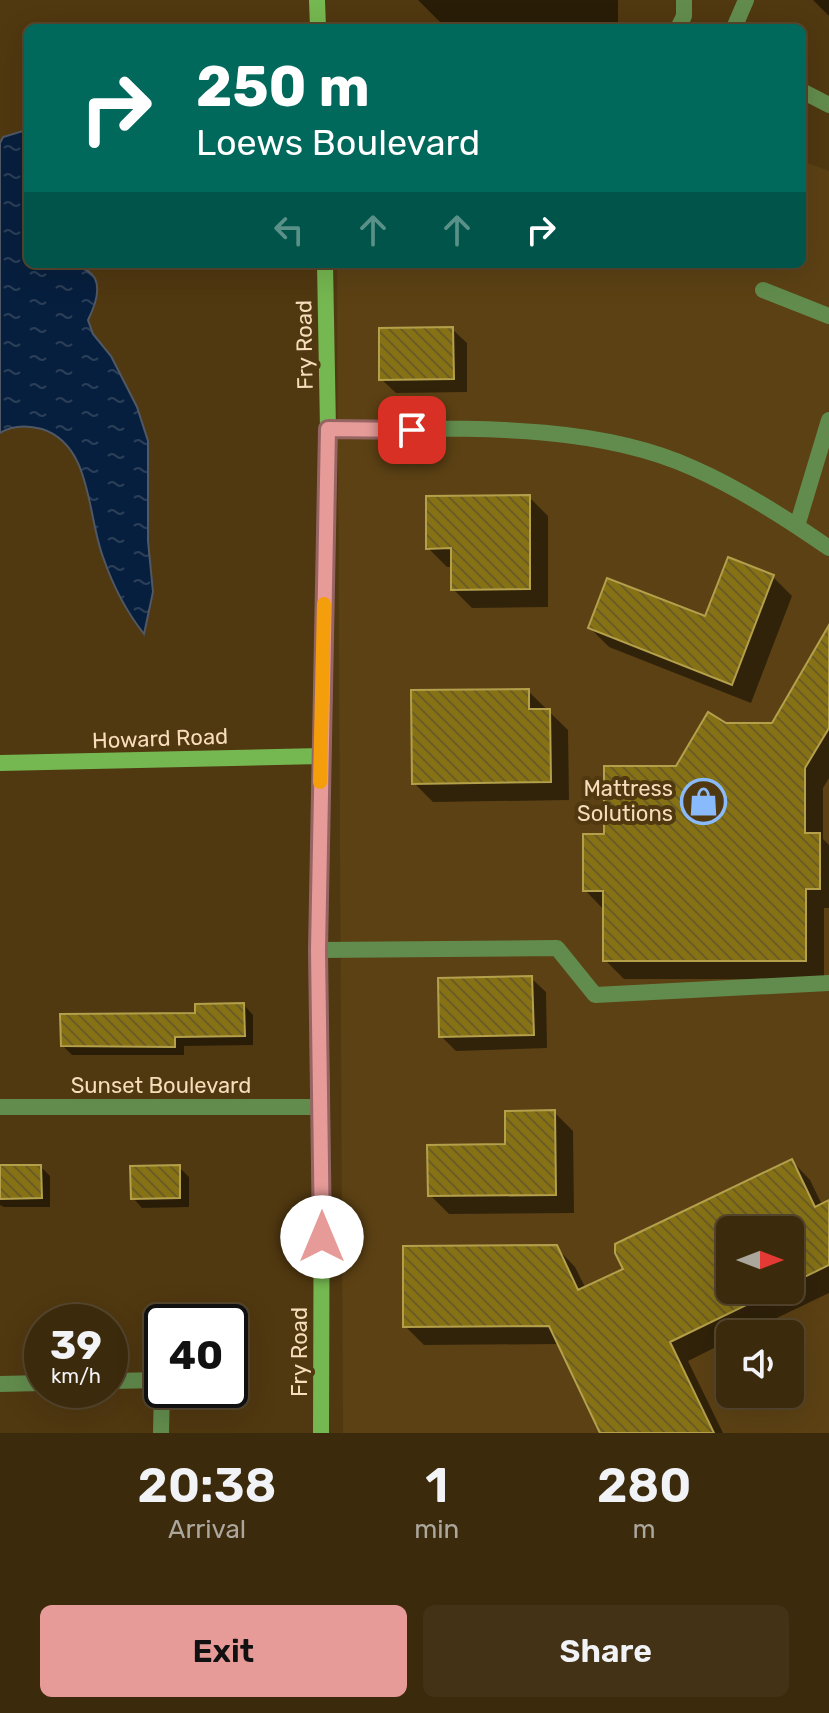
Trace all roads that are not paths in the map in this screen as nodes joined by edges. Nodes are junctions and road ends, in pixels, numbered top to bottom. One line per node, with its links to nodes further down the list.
1 (317, 0): 4 (street)
2 (684, 0): 5 (street)
3 (746, 0): 6 (street)
4 (318, 24)
5 (680, 24)
6 (736, 24)
7 (806, 93): 8 (street)
8 (829, 105)
9 (325, 268): 13 (street, Fry Road)
10 (763, 290): 11 (street)
11 (829, 316)
12 (829, 420): 14 (street)
13 (328, 429): 14 (street); 16 (street, Fry Road)
14 (797, 526): 15 (street)
15 (829, 548)
16 (321, 756): 17 (street, Howard Road); 18 (street, Fry Road)
17 (0, 763)
18 (318, 950): 19 (street); 21 (street, Fry Road)
19 (829, 983)
20 (0, 1107): 21 (street, Sunset Boulevard)
21 (322, 1107): 26 (street, Fry Road)
22 (24, 1383): 23 (street)
23 (0, 1384)
24 (162, 1408): 25 (street)
25 (161, 1433)
26 (321, 1433)

